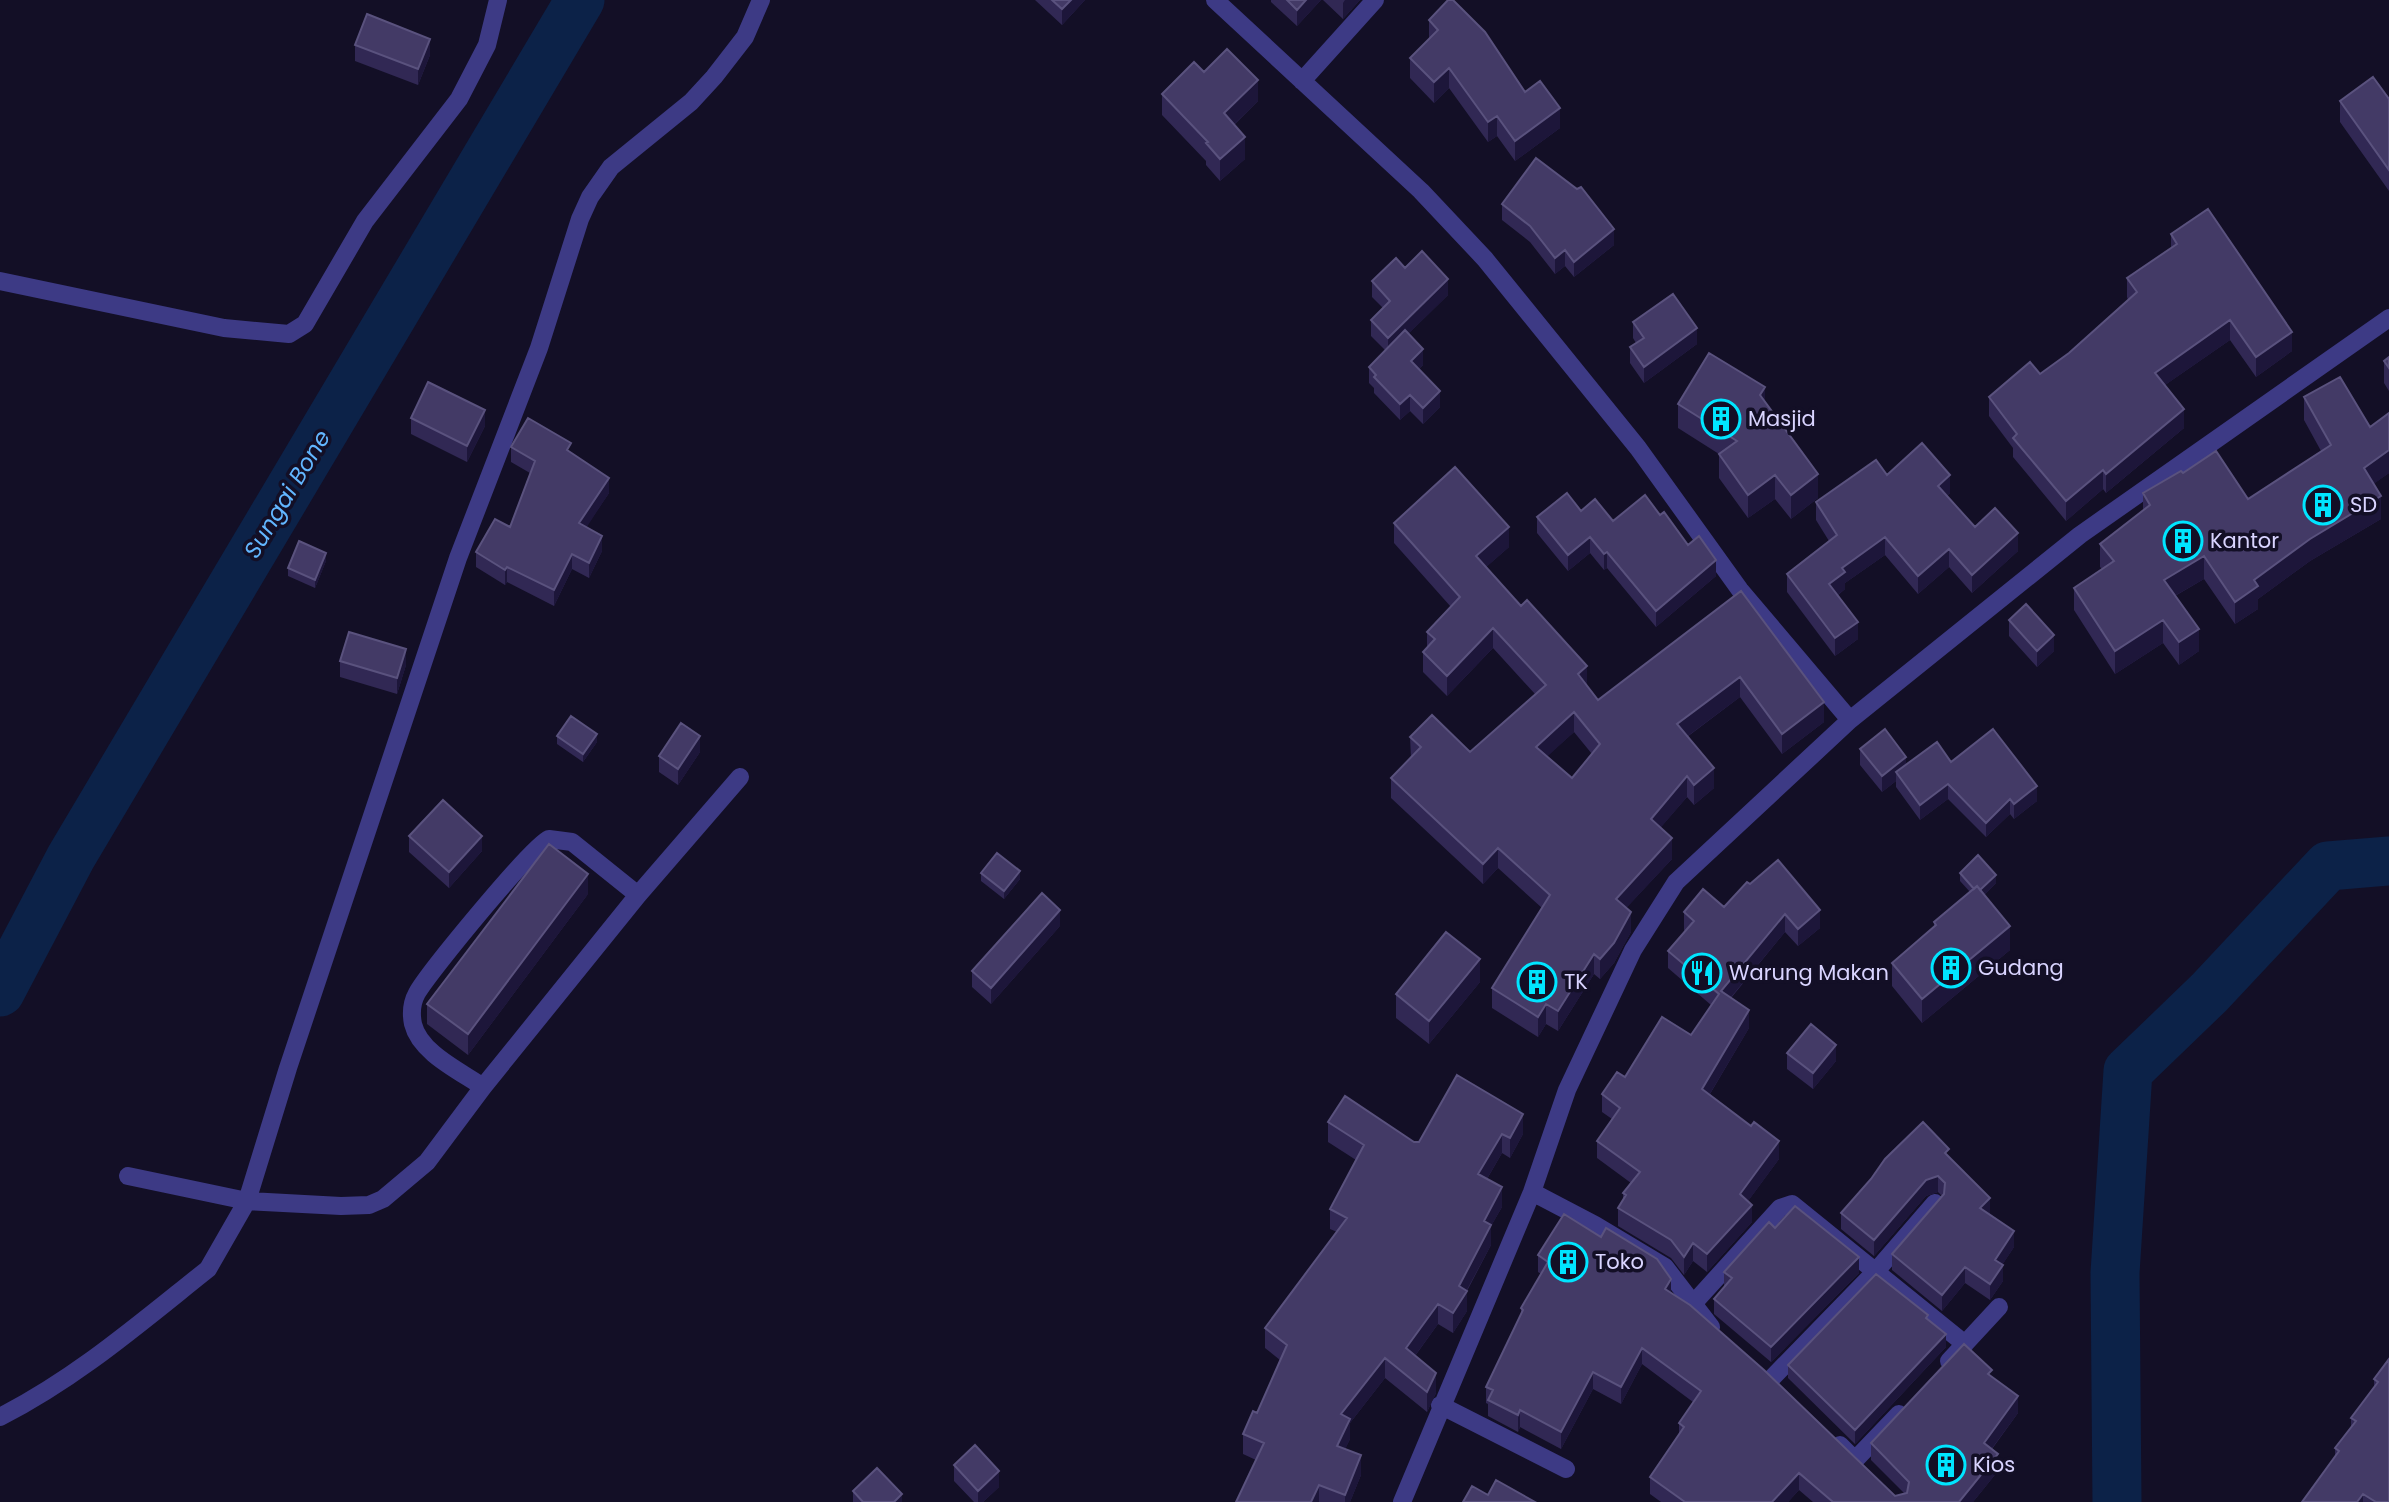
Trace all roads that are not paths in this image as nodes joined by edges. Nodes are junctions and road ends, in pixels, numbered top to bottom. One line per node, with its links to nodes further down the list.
1 (498, 0): 6 (street)
2 (761, 0): 14 (street)
3 (1215, 0): 5 (street)
4 (1375, 0): 5 (street)
5 (1302, 82): 8 (street)
6 (0, 281)
7 (2389, 318): 8 (street)
8 (1850, 720): 13 (street)
9 (740, 777): 10 (street)
10 (638, 895): 11 (street); 11 (street)
11 (483, 1087): 14 (street)
12 (128, 1176): 14 (street)
13 (1532, 1192): 17 (street); 24 (street)
14 (247, 1201): 25 (street)
15 (1935, 1203): 16 (street)
16 (1877, 1270): 17 (street); 20 (street); 21 (street)
17 (1692, 1305): 19 (street)
18 (1999, 1307): 20 (street)
19 (1726, 1341)
20 (1965, 1344): 22 (street)
21 (1755, 1366)
22 (1938, 1373)
23 (1910, 1402): 27 (street)
24 (1440, 1405): 28 (street); 30 (street)
25 (0, 1417)
26 (1827, 1433): 27 (street)
27 (1854, 1460): 29 (street)
28 (1566, 1469)
29 (1872, 1477)
30 (1402, 1502)

